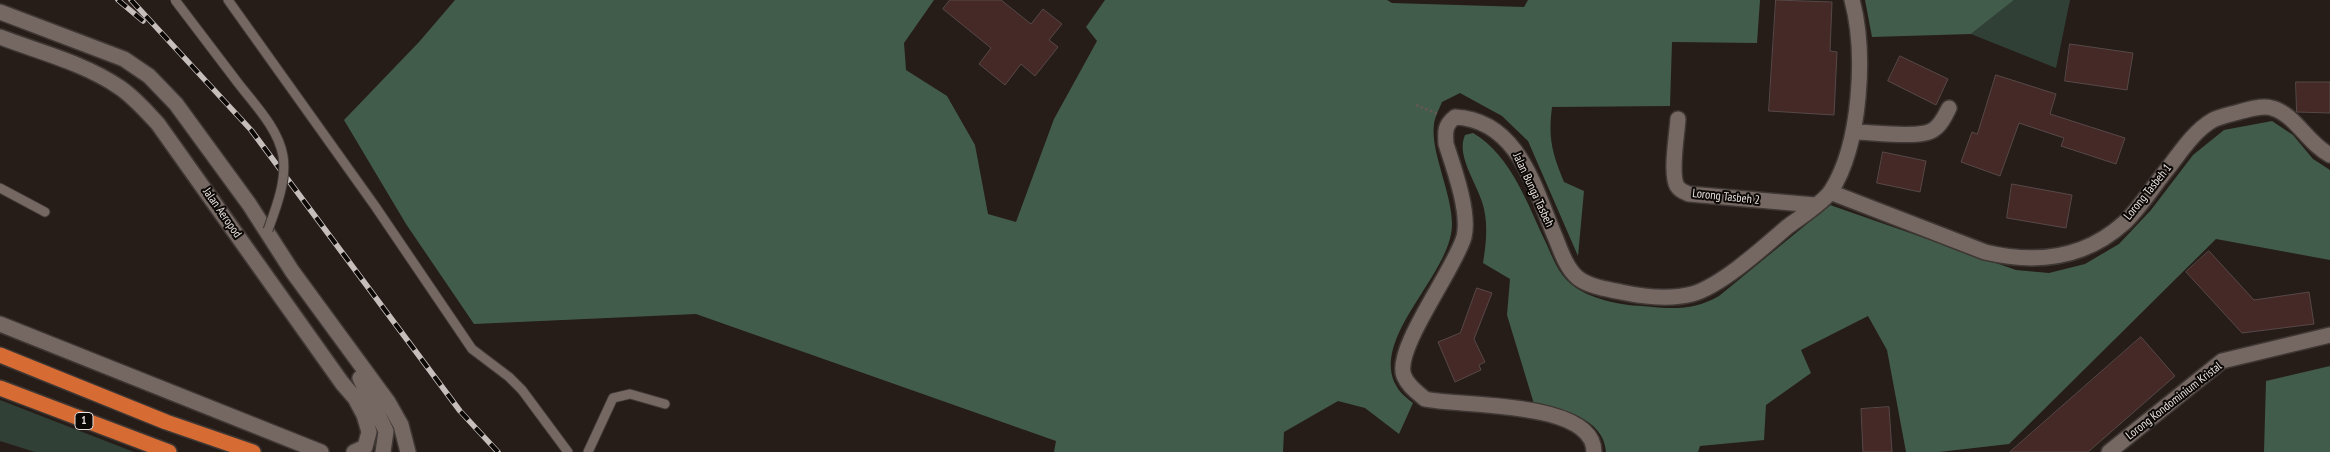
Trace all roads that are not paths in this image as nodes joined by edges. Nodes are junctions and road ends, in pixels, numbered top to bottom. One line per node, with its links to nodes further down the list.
1 (175, 0): 14 (lane, bridge)
2 (228, 0): 27 (lane)
3 (1852, 0): 8 (street, Jalan Bunga Tasbeh)
4 (0, 12): 14 (street)
5 (0, 37): 24 (street, Jalan Aeropod)
6 (1949, 108): 8 (street)
7 (1678, 119): 12 (street, Lorong Tasbeh 2)
8 (1854, 132): 11 (street, Jalan Bunga Tasbeh)
9 (2330, 155): 11 (street, Lorong Tasbeh 1)
10 (0, 188): 13 (lane)
11 (1830, 192): 12 (street, Jalan Bunga Tasbeh)
12 (1815, 205): 29 (street, Jalan Bunga Tasbeh)
13 (45, 212)
14 (268, 230): 17 (street)
15 (0, 324): 23 (street)
16 (2330, 335): 30 (street, Lorong Kondominium Kristal)
17 (345, 345): 25 (street); 26 (street)
18 (0, 355): 22 (highway)
19 (0, 388): 21 (highway, 1)
20 (665, 404): 28 (lane)
21 (169, 452)
22 (252, 452)
23 (321, 452)
24 (354, 452)
25 (383, 452)
26 (408, 452)
27 (568, 452)
28 (588, 452)
29 (1594, 452)
30 (2109, 452)

